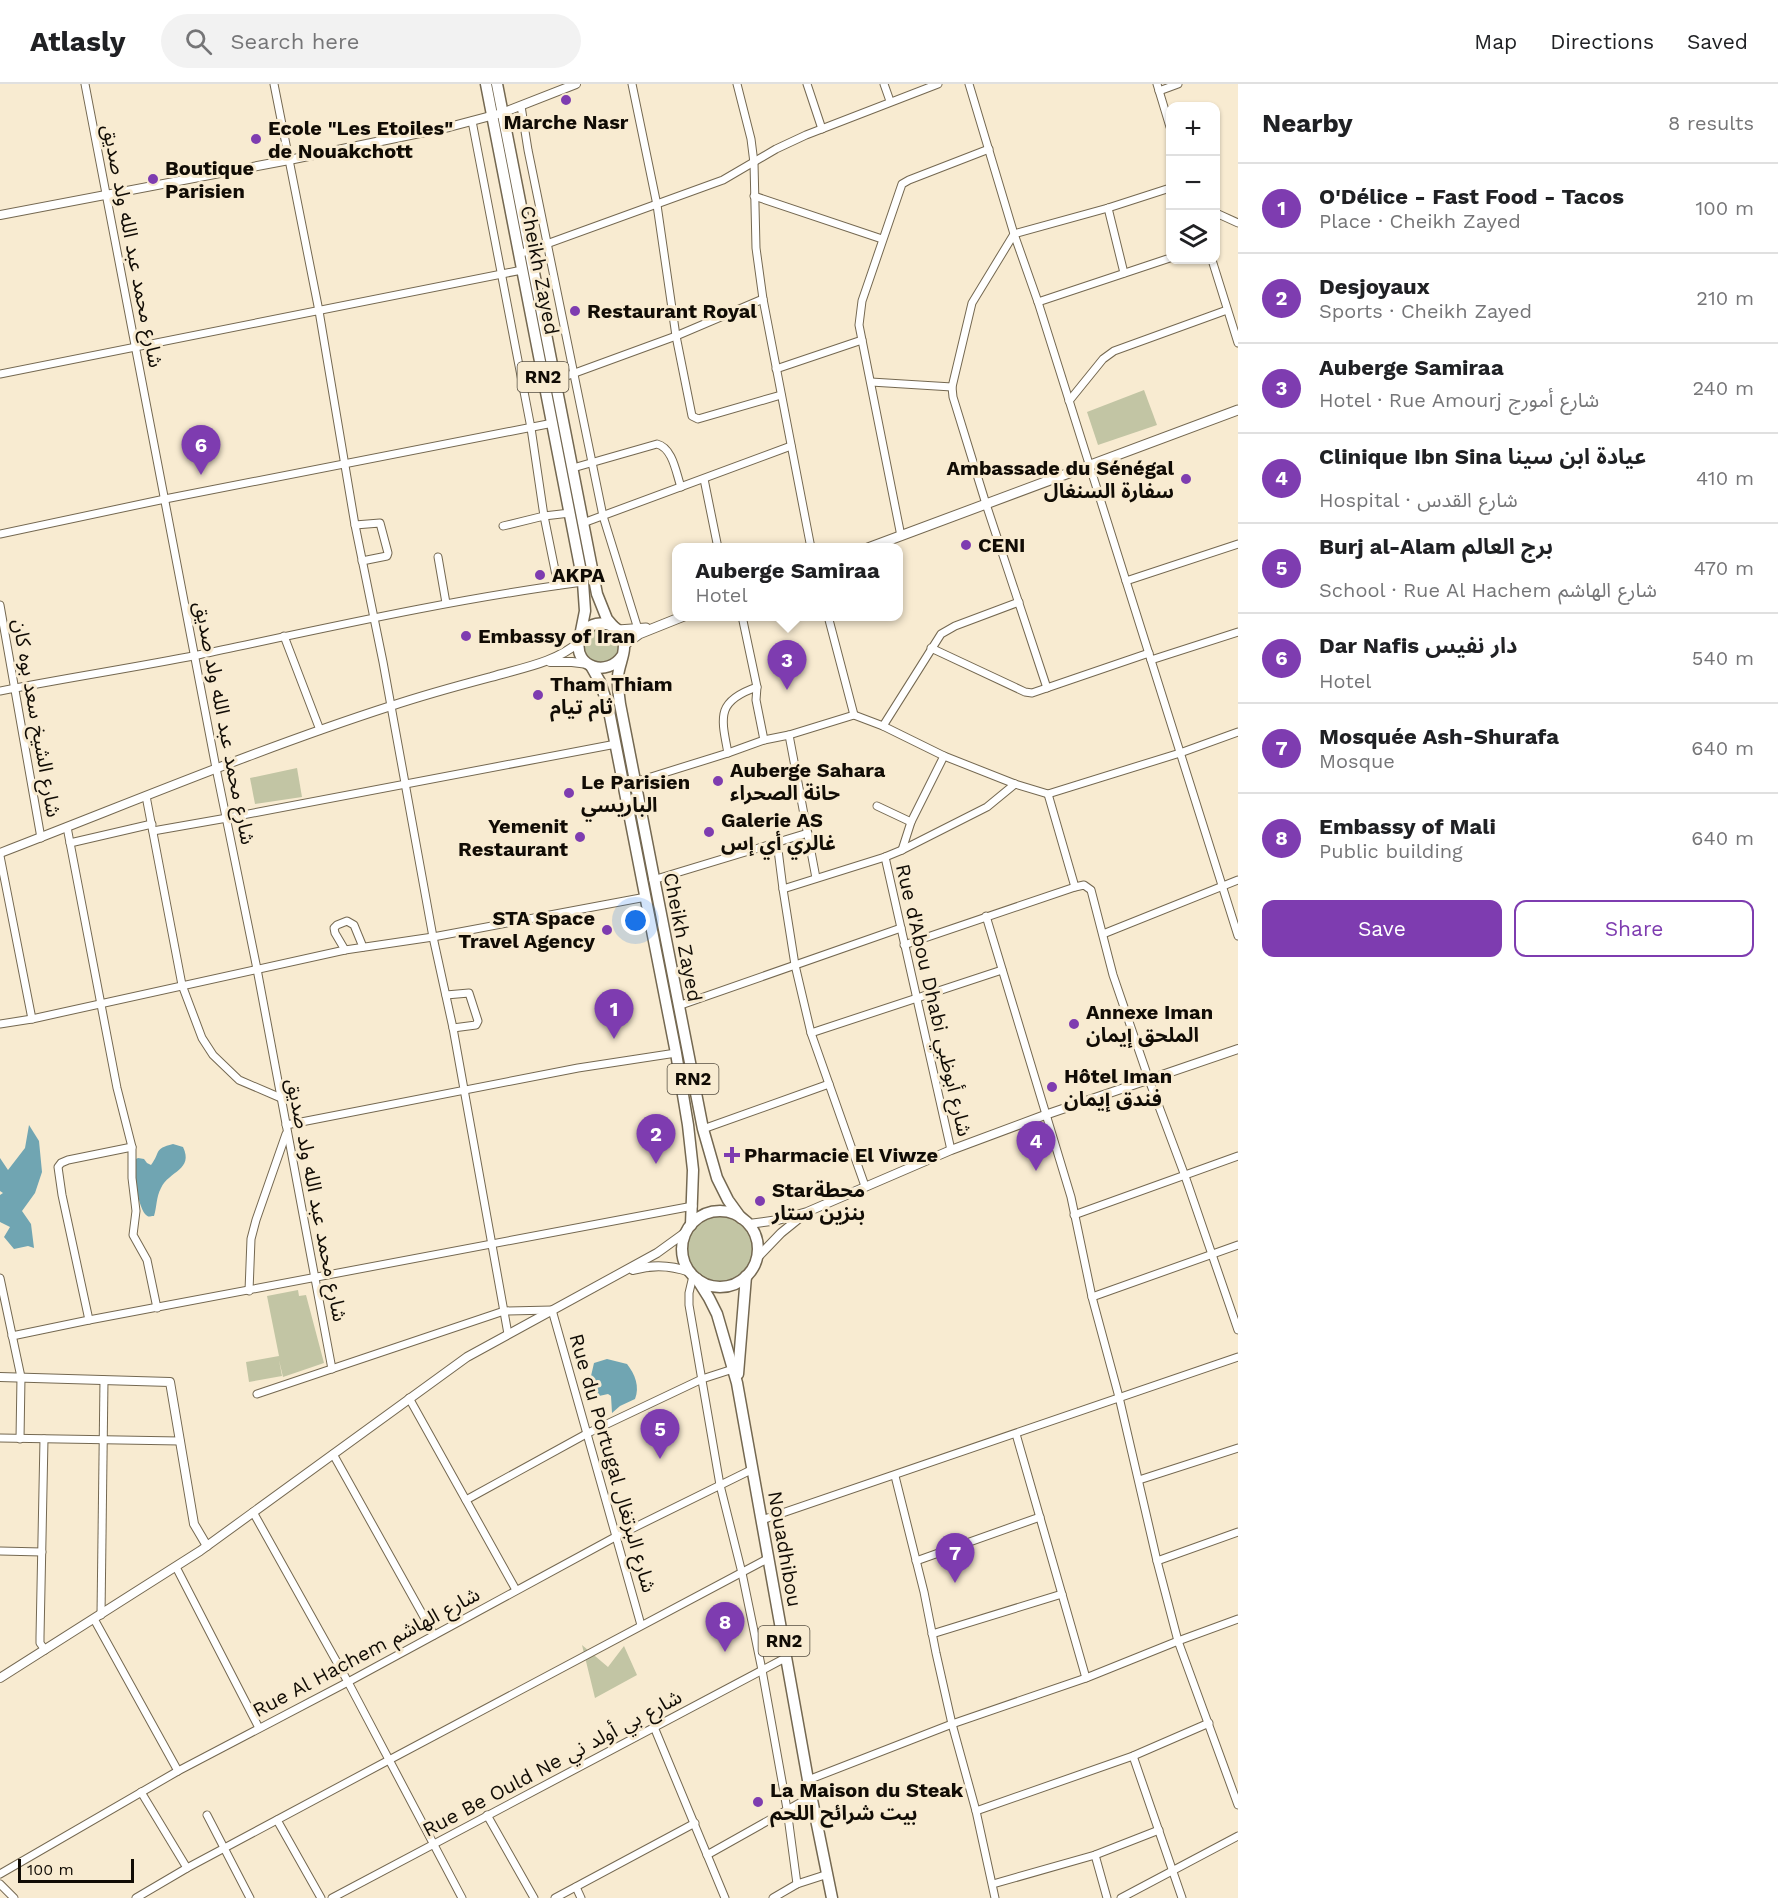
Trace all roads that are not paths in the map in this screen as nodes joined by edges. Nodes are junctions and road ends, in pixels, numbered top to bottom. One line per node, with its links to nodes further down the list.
1 (85, 84): 24 (street, شارع محمد عبد الله ولد صديق)
2 (274, 84): 21 (street)
3 (486, 84): 17 (highway, Cheikh Zayed / RN2)
4 (497, 84): 17 (highway, Cheikh Zayed / RN2)
5 (576, 84): 15 (street)
6 (632, 84): 26 (street)
7 (736, 84): 22 (street)
8 (807, 84): 19 (street)
9 (884, 84): 14 (street)
10 (938, 84): 14 (street)
11 (969, 84): 20 (street)
12 (1178, 84): 13 (street)
13 (1158, 87): 16 (street)
14 (890, 101): 19 (street)
15 (521, 106): 17 (street); 33 (street)
16 (1166, 113)
17 (498, 114): 18 (street); 34 (highway, Cheikh Zayed / RN2); 35 (highway, Cheikh Zayed / RN2)
18 (472, 121): 21 (street); 40 (street)
19 (822, 129): 22 (street)
20 (989, 149): 31 (street); 32 (street)
21 (289, 160): 24 (street); 44 (street)
22 (754, 163): 25 (street); 26 (street)
23 (1166, 189): 27 (street)
24 (108, 195): 28 (street); 48 (street, شارع محمد عبد الله ولد صديق)
25 (754, 196): 32 (street); 41 (street)
26 (657, 204): 33 (street); 45 (street)
27 (1108, 208): 31 (street); 39 (street)
28 (0, 215)
29 (1220, 215): 30 (street)
30 (1238, 223)
31 (1014, 234): 42 (street); 54 (street)
32 (882, 239): 46 (street)
33 (548, 244): 34 (street); 50 (street)
34 (530, 251): 35 (street); 52 (highway, Cheikh Zayed / RN2)
35 (519, 254): 38 (highway, Cheikh Zayed / RN2)
36 (1166, 259): 39 (street)
37 (1213, 264): 43 (street)
38 (522, 270): 40 (street); 52 (highway, Cheikh Zayed / RN2)
39 (1124, 273): 42 (street)
40 (502, 274): 44 (street); 59 (street)
41 (763, 299): 45 (street); 49 (street)
42 (1038, 302): 56 (street)
43 (1227, 310): 47 (street); 56 (street)
44 (319, 311): 48 (street); 62 (street)
45 (676, 336): 50 (street); 55 (street)
46 (862, 340): 49 (street); 53 (street)
47 (1238, 343)
48 (135, 347): 51 (street); 67 (street, شارع محمد عبد الله ولد صديق)
49 (776, 369): 55 (street)
50 (574, 373): 52 (street); 61 (street)
51 (0, 374)
52 (550, 382): 58 (highway, Cheikh Zayed / RN2); 64 (highway, Cheikh Zayed / RN2)
53 (871, 382): 54 (street); 76 (street)
54 (952, 387): 68 (street)
55 (781, 395): 60 (street)
56 (1069, 401): 63 (street)
57 (1238, 410): 63 (main road)
58 (553, 423): 59 (street); 69 (highway, Cheikh Zayed / RN2)
59 (531, 428): 62 (street); 70 (street)
60 (791, 446): 65 (street); 78 (street)
61 (592, 462): 64 (street); 66 (street); 71 (street)
62 (344, 464): 67 (street); 73 (street)
63 (1090, 465): 68 (main road); 83 (street)
64 (573, 468): 72 (highway, Cheikh Zayed / RN2)
65 (704, 479): 66 (street); 77 (street)
66 (681, 487): 71 (street)
67 (165, 499): 75 (street); 101 (street, شارع محمد عبد الله ولد صديق)
68 (986, 504): 76 (main road); 86 (street)
69 (570, 513): 70 (street); 84 (highway, Cheikh Zayed / RN2)
70 (544, 516): 74 (street); 85 (street)
71 (603, 516): 72 (street); 95 (street)
72 (584, 523): 94 (highway, Cheikh Zayed / RN2)
73 (355, 525): 82 (street); 82 (street)
74 (503, 526)
75 (0, 534)
76 (901, 536): 79 (main road)
77 (717, 543)
78 (810, 543)
79 (882, 543)
80 (1238, 544): 83 (street)
81 (438, 557): 87 (street)
82 (362, 561): 89 (street)
83 (1126, 581): 102 (street)
84 (583, 582): 85 (street); 98 (highway, Cheikh Zayed / RN2)
85 (558, 585): 87 (street)
86 (1019, 602): 99 (street); 107 (street)
87 (446, 603): 89 (street)
88 (0, 605): 106 (street, شارع الشيخ سعد بوه كان)
89 (374, 617): 97 (street); 109 (street)
90 (672, 621): 93 (main road)
91 (743, 621): 105 (street)
92 (829, 621): 110 (street)
93 (657, 627): 95 (main road); 100 (main road)
94 (616, 628): 95 (main road); 98 (highway); 100 (highway)
95 (638, 629)
96 (1238, 632): 102 (street)
97 (284, 636): 101 (street); 112 (street)
98 (579, 641): 103 (street); 104 (highway)
99 (931, 648): 107 (street); 111 (street)
100 (623, 650): 104 (highway); 121 (highway, Cheikh Zayed / RN2)
101 (196, 655): 106 (street); 120 (street, شارع محمد عبد الله ولد صديق)
102 (1150, 657): 107 (street); 118 (street)
103 (544, 662): 104 (street); 109 (street)
104 (590, 665): 116 (highway, Cheikh Zayed / RN2)
105 (757, 687): 115 (street); 117 (street)
106 (15, 688): 108 (street); 132 (street, شارع الشيخ سعد بوه كان)
107 (1047, 688)
108 (0, 691)
109 (391, 706): 112 (street); 123 (street)
110 (854, 716): 111 (street); 114 (street)
111 (883, 726): 119 (street)
112 (320, 730): 120 (street)
113 (1238, 732): 118 (street)
114 (789, 735): 115 (street); 131 (street)
115 (764, 740): 117 (street)
116 (616, 744): 123 (street); 144 (highway, Cheikh Zayed / RN2)
117 (729, 753): 121 (street)
118 (1180, 753): 124 (street); 141 (street)
119 (944, 756): 122 (street); 128 (street, Rue d'Abou Dhabi شارع أبوظبي)
120 (216, 768): 125 (street); 127 (street, شارع محمد عبد الله ولد صديق)
121 (635, 782): 139 (highway, Cheikh Zayed / RN2)
122 (1015, 783): 124 (street); 135 (street)
123 (405, 784): 127 (street); 149 (street)
124 (1048, 794): 142 (street)
125 (146, 796): 129 (street); 130 (street)
126 (877, 806): 128 (street)
127 (227, 818): 130 (street); 154 (street, شارع محمد عبد الله ولد صديق)
128 (911, 822): 135 (street, Rue d'Abou Dhabi شارع أبوظبي)
129 (67, 827): 132 (street); 134 (street)
130 (152, 828): 134 (street); 156 (street)
131 (808, 833): 133 (street); 138 (street)
132 (40, 838): 136 (street)
133 (777, 842): 139 (street); 143 (street)
134 (70, 843): 159 (street)
135 (902, 850): 137 (street)
136 (0, 855): 161 (street)
137 (885, 857): 138 (street); 146 (street, Rue d'Abou Dhabi شارع أبوظبي)
138 (816, 878): 143 (street)
139 (654, 880): 160 (highway, Cheikh Zayed / RN2)
140 (1238, 880): 141 (street)
141 (1222, 886): 147 (street); 148 (street)
142 (1075, 887): 145 (street); 147 (street)
143 (783, 889): 153 (street)
144 (646, 897): 149 (street); 166 (highway, Cheikh Zayed / RN2)
145 (986, 916): 150 (street); 155 (street)
146 (901, 928): 150 (street, Rue d'Abou Dhabi شارع أبوظبي); 153 (street)
147 (1103, 934): 167 (street)
148 (1238, 936)
149 (433, 937): 151 (street); 157 (street)
150 (904, 945): 158 (street, Rue d'Abou Dhabi شارع أبوظبي)
151 (363, 947): 152 (street); 152 (street)
152 (345, 950): 154 (street)
153 (795, 965): 160 (street); 164 (street)
154 (257, 969): 156 (street); 170 (street, شارع محمد عبد الله ولد صديق)
155 (1002, 970): 158 (street); 171 (street)
156 (182, 985): 159 (street); 170 (street)
157 (446, 995): 163 (street); 163 (street)
158 (917, 998): 164 (street); 175 (street, Rue d'Abou Dhabi شارع أبوظبي)
159 (102, 1002): 161 (street); 174 (street)
160 (678, 1006): 173 (highway, Cheikh Zayed / RN2)
161 (33, 1019): 162 (street)
162 (0, 1024)
163 (453, 1028): 169 (street)
164 (811, 1033): 168 (street)
165 (1238, 1049): 167 (street)
166 (676, 1053): 169 (street); 179 (highway, Cheikh Zayed / RN2)
167 (1149, 1080): 171 (street); 177 (street)
168 (829, 1084): 173 (street); 178 (street)
169 (462, 1089): 172 (street); 184 (street)
170 (281, 1098): 172 (street, شارع محمد عبد الله ولد صديق)
171 (1045, 1116): 175 (street); 181 (street)
172 (286, 1128): 192 (street, شارع محمد عبد الله ولد صديق); 193 (street)
173 (704, 1129): 182 (highway, Cheikh Zayed / RN2)
174 (132, 1147): 195 (street); 198 (street)
175 (951, 1150): 178 (street)
176 (1238, 1156): 177 (street)
177 (1185, 1176): 181 (street); 186 (street)
178 (865, 1186): 180 (street)
179 (693, 1206): 183 (highway, Cheikh Zayed / RN2); 184 (street)
180 (807, 1212): 182 (street); 187 (street)
181 (1074, 1215): 194 (street)
182 (745, 1221): 183 (highway); 187 (highway)
183 (688, 1228): 188 (street); 189 (highway)
184 (492, 1245): 192 (street); 197 (street)
185 (1238, 1245): 186 (street)
186 (1211, 1255): 194 (street); 199 (street)
187 (756, 1259): 190 (highway)
188 (616, 1276): 189 (street); 196 (street)
189 (693, 1276): 190 (highway); 204 (highway, Nouadhibou / RN2); 207 (street)
190 (746, 1276): 209 (highway, Nouadhibou / RN2)
191 (0, 1278): 201 (street)
192 (315, 1278): 193 (street); 203 (street, شارع محمد عبد الله ولد صديق)
193 (249, 1291): 195 (street)
194 (1092, 1297): 211 (street)
195 (157, 1308): 198 (street)
196 (552, 1310): 197 (street); 200 (street); 213 (street, Rue du Portugal شارع البرتغال)
197 (504, 1311): 200 (street); 203 (street)
198 (89, 1320): 201 (street)
199 (1238, 1330)
200 (507, 1334): 212 (street)
201 (12, 1336): 206 (street)
202 (1238, 1357): 211 (street)
203 (332, 1369): 210 (street)
204 (733, 1369): 207 (street); 209 (highway, Nouadhibou / RN2)
205 (0, 1377): 206 (street)
206 (21, 1377): 208 (street); 216 (street)
207 (702, 1379): 213 (street); 225 (street)
208 (104, 1380): 218 (street); 219 (street)
209 (737, 1383): 222 (highway, Nouadhibou / RN2)
210 (257, 1394)
211 (1119, 1397): 214 (street); 224 (street)
212 (409, 1398): 221 (street); 226 (street)
213 (588, 1433): 226 (street); 231 (street, Rue du Portugal شارع البرتغال)
214 (1016, 1434): 223 (street); 228 (street)
215 (0, 1438): 216 (street)
216 (20, 1439): 217 (street)
217 (44, 1439): 218 (street); 234 (street)
218 (102, 1439): 219 (street); 242 (street)
219 (180, 1441): 232 (street)
220 (1238, 1448): 224 (street)
221 (333, 1454): 227 (street); 246 (street)
222 (753, 1468): 225 (street, Rue Al Hachem شارع الهاشم); 229 (highway, Nouadhibou / RN2)
223 (895, 1476): 229 (street); 236 (street)
224 (1139, 1480): 237 (street)
225 (720, 1485): 231 (street, Rue Al Hachem شارع الهاشم); 239 (street)
226 (466, 1500): 240 (street)
227 (253, 1512): 232 (street); 253 (street)
228 (1040, 1517): 236 (street); 241 (street)
229 (762, 1520): 235 (highway, Nouadhibou / RN2)
230 (1238, 1532): 237 (street)
231 (617, 1536): 240 (street, Rue Al Hachem شارع الهاشم); 244 (street, Rue du Portugal شارع البرتغال)
232 (207, 1546): 238 (street)
233 (0, 1551): 234 (street)
234 (42, 1552): 248 (street)
235 (769, 1558): 239 (street); 249 (highway, Nouadhibou / RN2)
236 (916, 1561): 245 (street)
237 (1157, 1561): 247 (street)
238 (176, 1567): 242 (street); 257 (street)
239 (742, 1573): 244 (street); 250 (street)
240 (516, 1590): 246 (street, Rue Al Hachem شارع الهاشم)
241 (1062, 1594): 245 (street); 251 (street)
242 (97, 1617): 248 (street); 260 (street)
243 (1238, 1619): 247 (street)
244 (641, 1625): 259 (street)
245 (932, 1634): 255 (street)
246 (434, 1635): 253 (street, Rue Al Hachem شارع الهاشم)
247 (1178, 1641): 251 (street); 254 (street)
248 (45, 1650): 252 (street)
249 (787, 1657): 250 (street, Rue Be Ould Ne شارع بي أولد ني); 261 (highway, Nouadhibou / RN2)
250 (762, 1670): 256 (street, Rue Be Ould Ne شارع بي أولد ني); 265 (street)
251 (1086, 1677): 255 (street)
252 (0, 1678)
253 (348, 1683): 257 (street, Rue Al Hachem شارع الهاشم); 259 (street)
254 (1209, 1723): 258 (street); 264 (street)
255 (952, 1724): 261 (street); 266 (street)
256 (654, 1727): 268 (street, Rue Be Ould Ne شارع بي أولد ني); 270 (street)
257 (259, 1728): 260 (street, Rue Al Hachem شارع الهاشم)
258 (1133, 1756): 266 (street); 271 (street)
259 (389, 1760): 269 (street); 273 (street)
260 (178, 1771): 262 (street, Rue Al Hachem شارع الهاشم)
261 (808, 1780): 263 (highway, Nouadhibou / RN2)
262 (141, 1792): 277 (street); 279 (street, Rue Al Hachem شارع الهاشم)
263 (812, 1796): 265 (street); 280 (highway, Nouadhibou / RN2)
264 (1238, 1805)
265 (787, 1809): 275 (street); 282 (street)
266 (976, 1811): 283 (street)
267 (207, 1815): 274 (street)
268 (487, 1815): 273 (street, Rue Be Ould Ne شارع بي أولد ني); 291 (street)
269 (277, 1820): 274 (street); 288 (street)
270 (695, 1823): 275 (street); 284 (street)
271 (1159, 1830): 276 (street); 278 (street)
272 (1238, 1836): 278 (street)
273 (434, 1844): 289 (street, Rue Be Ould Ne شارع بي أولد ني); 290 (street)
274 (225, 1849): 277 (street); 287 (street)
275 (707, 1855): 294 (street)
276 (1095, 1855): 283 (street); 298 (street)
277 (187, 1868): 286 (street)
278 (1173, 1871): 299 (street); 300 (street)
279 (0, 1874)
280 (828, 1874): 282 (street); 296 (highway, Nouadhibou / RN2)
281 (0, 1884): 285 (street)
282 (797, 1884): 295 (street)
283 (993, 1884): 297 (street)
284 (576, 1887): 292 (street); 293 (street)
285 (14, 1898)
286 (136, 1898)
287 (250, 1898)
288 (321, 1898)
289 (332, 1898)
290 (462, 1898)
291 (534, 1898)
292 (555, 1898)
293 (582, 1898)
294 (725, 1898)
295 (773, 1898)
296 (832, 1898)
297 (996, 1898)
298 (1107, 1898)
299 (1121, 1898)
300 (1182, 1898)

